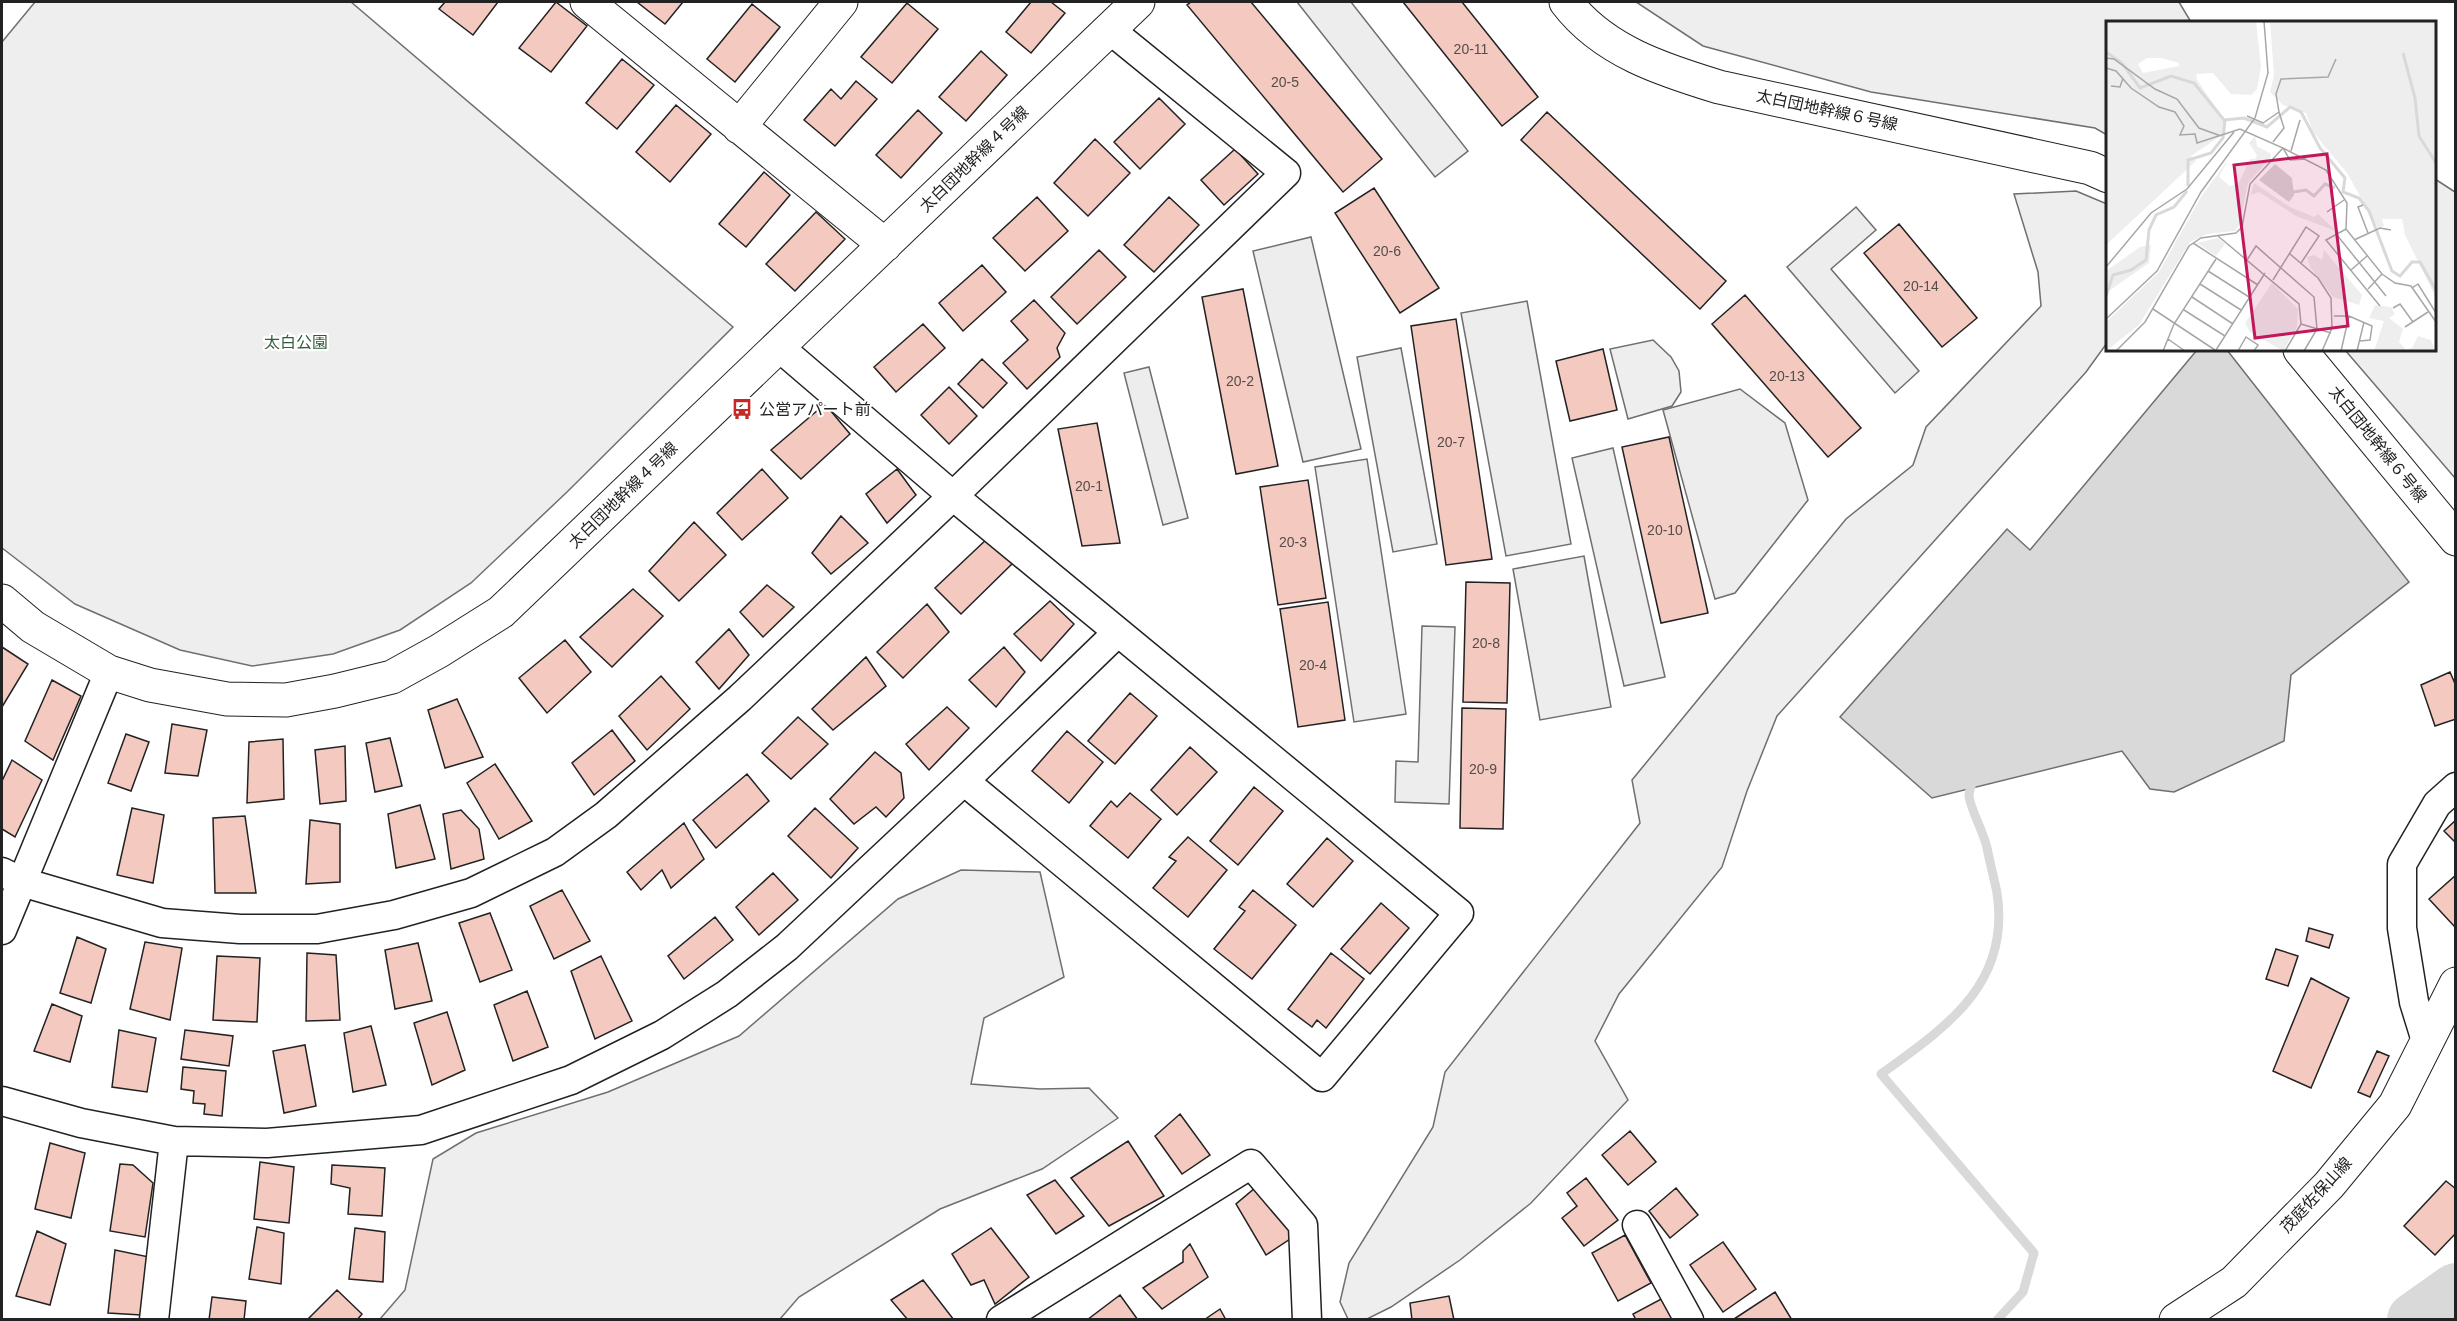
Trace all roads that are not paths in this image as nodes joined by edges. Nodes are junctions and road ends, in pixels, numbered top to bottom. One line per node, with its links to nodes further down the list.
1 (587, 2): 6 (street)
2 (841, 2): 6 (street)
3 (1138, 2): 5 (street, 太白団地幹線４号線)
4 (1566, 2): 7 (street, 太白団地幹線６号線)
5 (1109, 29): 8 (street, 太白団地幹線４号線); 11 (street)
6 (739, 127): 8 (street)
7 (2106, 175)
8 (885, 245): 9 (street, 太白団地幹線４号線)
9 (779, 347): 11 (street); 15 (street, 太白団地幹線４号線)
10 (2301, 351): 12 (street, 太白団地幹線６号線)
11 (953, 496): 14 (street); 18 (street)
12 (2456, 539)
13 (2, 601): 15 (street, 太白団地幹線４号線)
14 (1118, 632): 16 (street); 16 (street)
15 (109, 672): 18 (street)
16 (964, 781): 23 (street)
17 (2456, 787): 21 (street)
18 (12, 877): 19 (street)
19 (2, 930)
20 (2456, 984): 21 (street, 茂庭佐保山線)
21 (2427, 1044): 29 (street, 茂庭佐保山線)
22 (2, 1101): 23 (street)
23 (174, 1141): 25 (street)
24 (1636, 1225): 28 (street)
25 (154, 1320)
26 (1001, 1320): 27 (street)
27 (1307, 1320)
28 (1689, 1320)
29 (2176, 1320)

